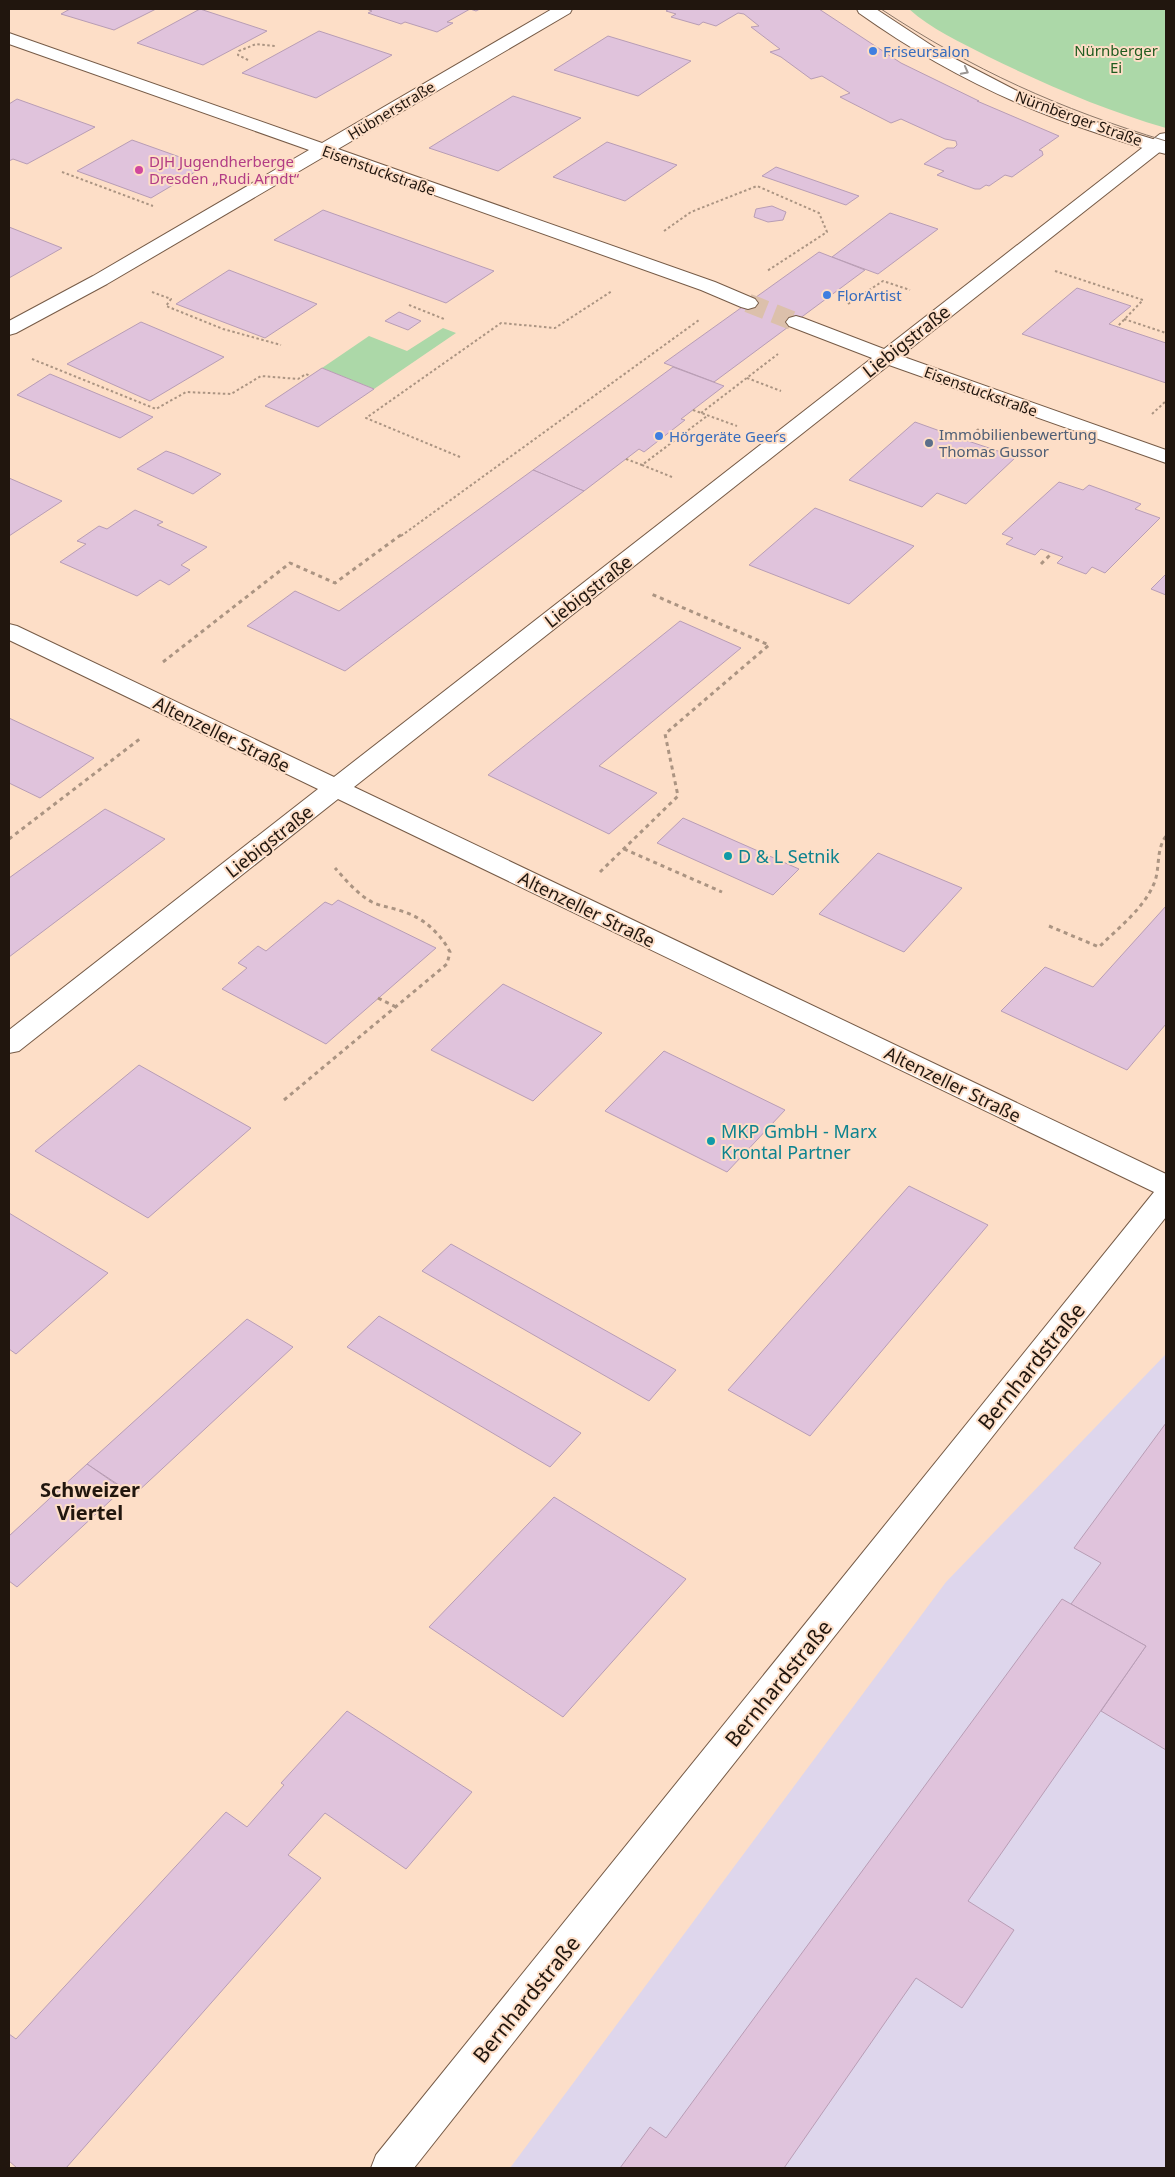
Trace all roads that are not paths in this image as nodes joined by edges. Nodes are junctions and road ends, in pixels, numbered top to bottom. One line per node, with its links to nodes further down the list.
1 (564, 9): 5 (street, Hübnerstraße)
2 (865, 9): 4 (street, Nürnberger Straße, one-way to 4)
3 (9, 38): 5 (street, Eisenstuckstraße)
4 (1163, 144): 9 (street, Liebigstraße)
5 (324, 150): 6 (street, Eisenstuckstraße); 8 (street, Hübnerstraße)
6 (748, 302)
7 (804, 325): 9 (street, Eisenstuckstraße)
8 (9, 329)
9 (886, 357): 10 (street, Eisenstuckstraße); 12 (street, Liebigstraße)
10 (1166, 458)
11 (9, 631): 12 (street, Altenzeller Straße)
12 (336, 788): 13 (street, Liebigstraße); 14 (street, Altenzeller Straße)
13 (9, 1044)
14 (1166, 1186)
15 (1166, 1197): 16 (street, Bernhardstraße)
16 (390, 2168)

